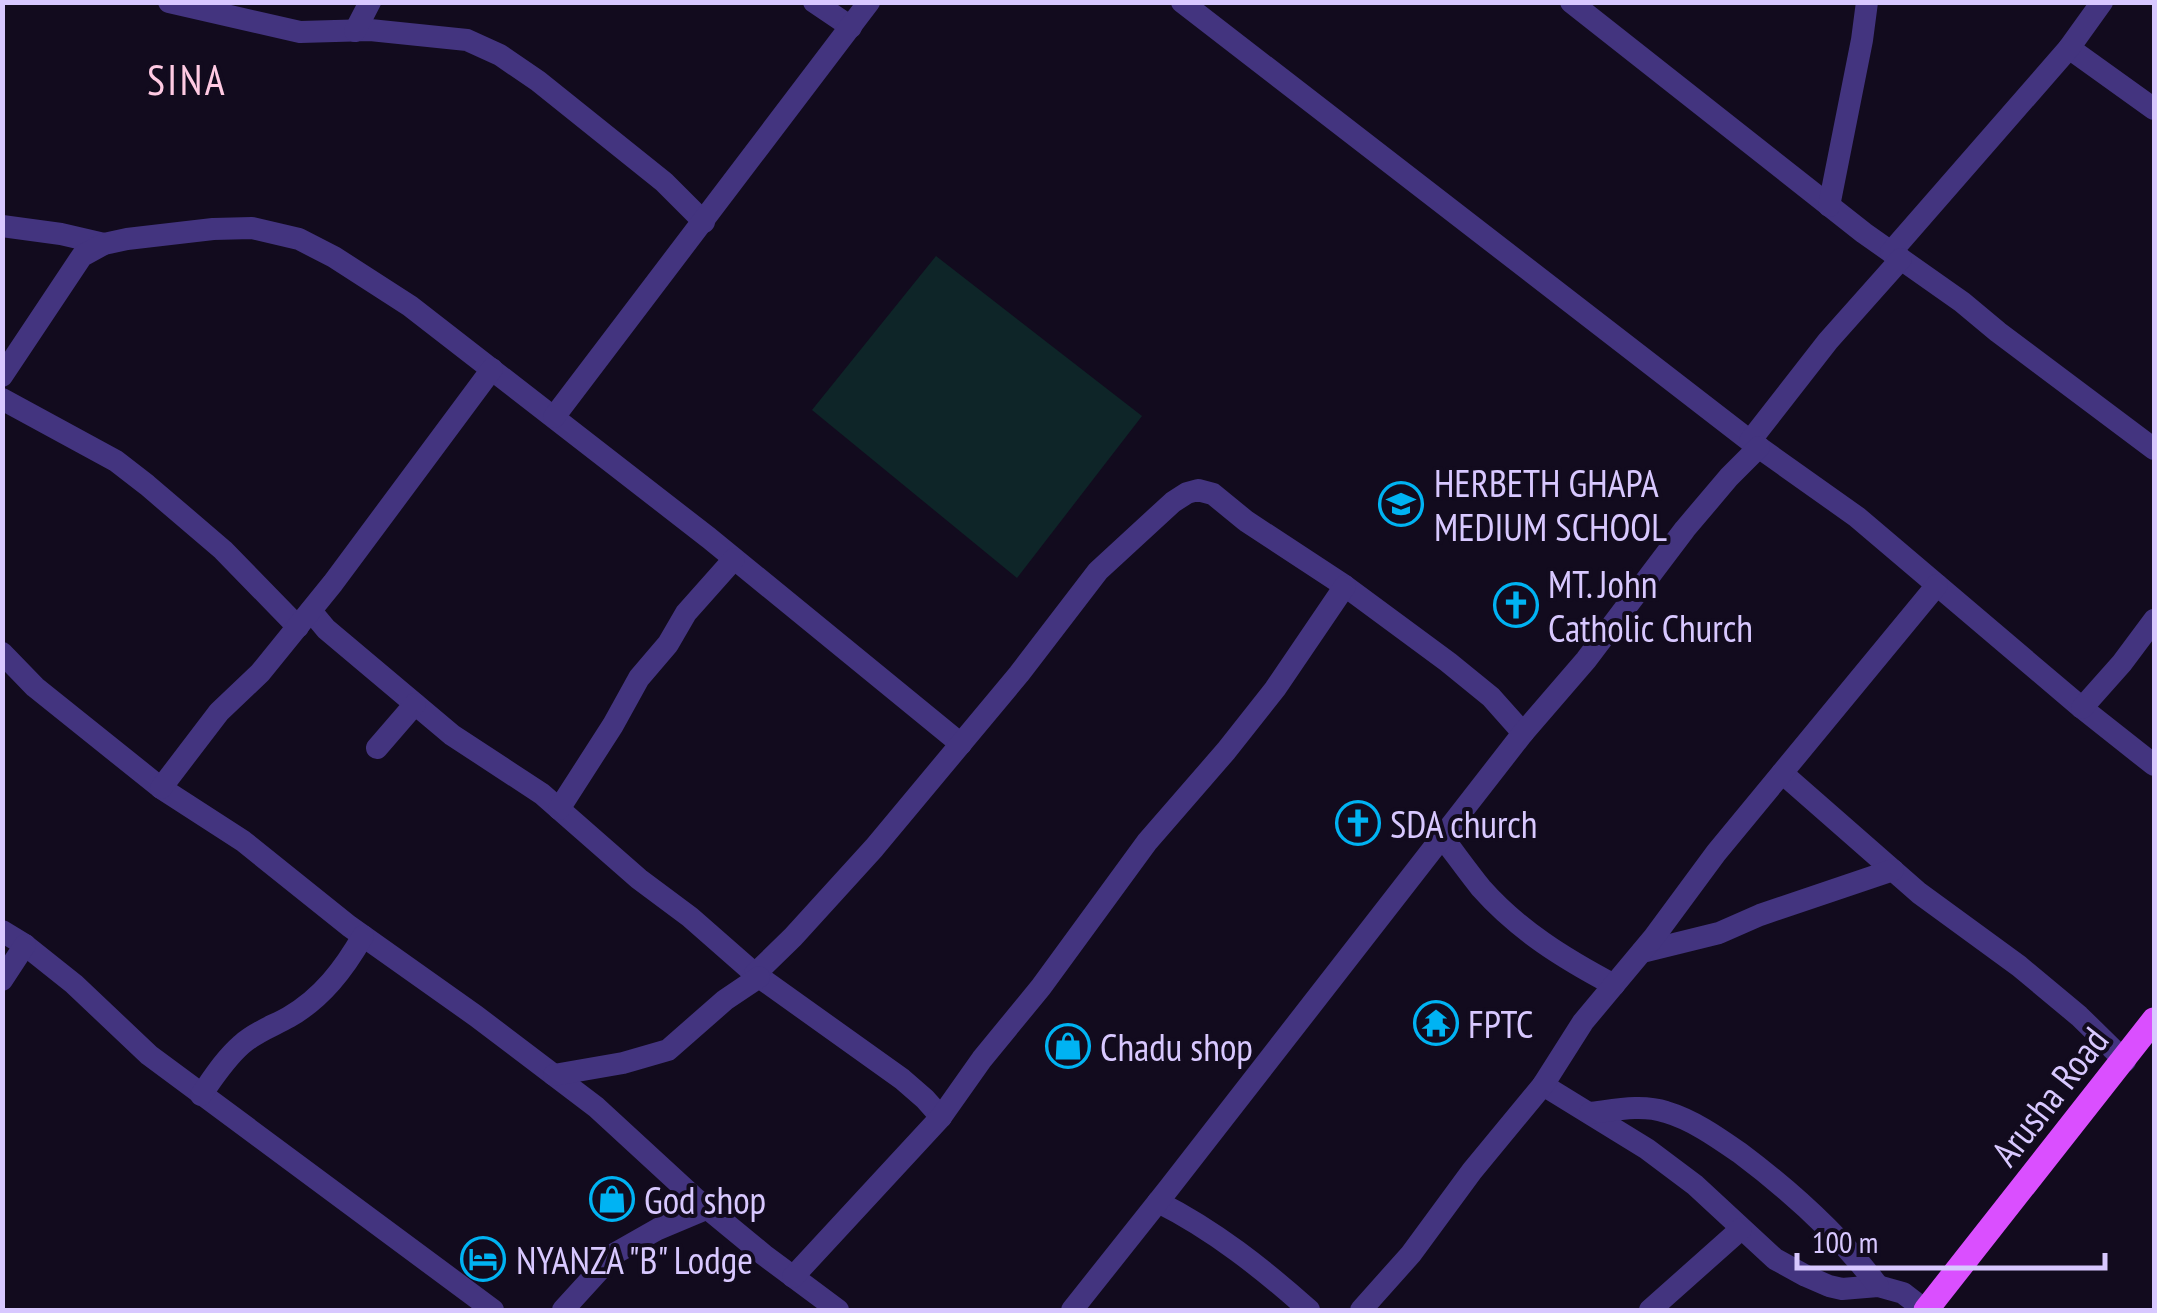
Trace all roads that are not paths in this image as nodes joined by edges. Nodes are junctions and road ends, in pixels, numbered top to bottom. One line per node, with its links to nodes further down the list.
1 (168, 2): 10 (street)
2 (370, 2): 10 (street)
3 (814, 2): 9 (street)
4 (870, 2): 9 (street)
5 (1182, 2): 22 (street)
6 (1571, 2): 13 (street)
7 (1867, 2): 13 (street)
8 (2102, 2): 11 (street)
9 (851, 26): 14 (street)
10 (355, 31): 14 (street)
11 (2069, 48): 12 (street); 17 (street)
12 (2154, 109)
13 (1829, 206): 17 (street)
14 (704, 222): 21 (street)
15 (2, 226): 16 (street)
16 (104, 244): 18 (street); 19 (street)
17 (1896, 255): 22 (street); 23 (street)
18 (492, 370): 21 (street); 27 (street)
19 (2, 376)
20 (2, 399): 27 (street)
21 (554, 416): 24 (street)
22 (1755, 444): 25 (street); 32 (street)
23 (2154, 450)
24 (734, 559): 33 (street); 38 (street)
25 (1936, 585): 31 (street); 36 (street)
26 (1345, 586): 32 (street); 33 (street); 54 (street)
27 (304, 619): 30 (street); 37 (street)
28 (2154, 620): 31 (street)
29 (2, 654): 37 (street)
30 (415, 704): 34 (street); 38 (street)
31 (2082, 708): 35 (street)
32 (1523, 733): 39 (street)
33 (960, 744): 45 (street)
34 (377, 748)
35 (2154, 765)
36 (1782, 773): 40 (street); 44 (street)
37 (161, 788): 42 (street)
38 (560, 810): 45 (street)
39 (1443, 838): 47 (street); 55 (street)
40 (1893, 870): 44 (street); 49 (street)
41 (2, 930): 43 (street)
42 (363, 936): 50 (street); 52 (street)
43 (25, 946): 46 (street); 52 (street)
44 (1642, 952): 47 (street)
45 (757, 976): 50 (street); 54 (street)
46 (2, 980)
47 (1614, 984): 51 (street)
48 (2154, 1020): 49 (main road, Arusha Road)
49 (2125, 1060): 69 (main road, Arusha Road)
50 (554, 1075): 56 (street)
51 (1543, 1085): 53 (street); 66 (street)
52 (201, 1094): 61 (street)
53 (1590, 1113): 57 (street); 59 (street)
54 (940, 1117): 58 (street)
55 (1158, 1202): 64 (street); 65 (street)
56 (708, 1208): 58 (street); 62 (street)
57 (1741, 1229): 60 (street); 67 (street)
58 (793, 1277): 63 (street)
59 (1878, 1286): 60 (street); 69 (street)
60 (1842, 1289): 68 (street)
61 (492, 1310)
62 (563, 1310)
63 (838, 1310)
64 (1072, 1310)
65 (1309, 1310)
66 (1361, 1310)
67 (1650, 1310)
68 (1854, 1310)
69 (1926, 1310)

